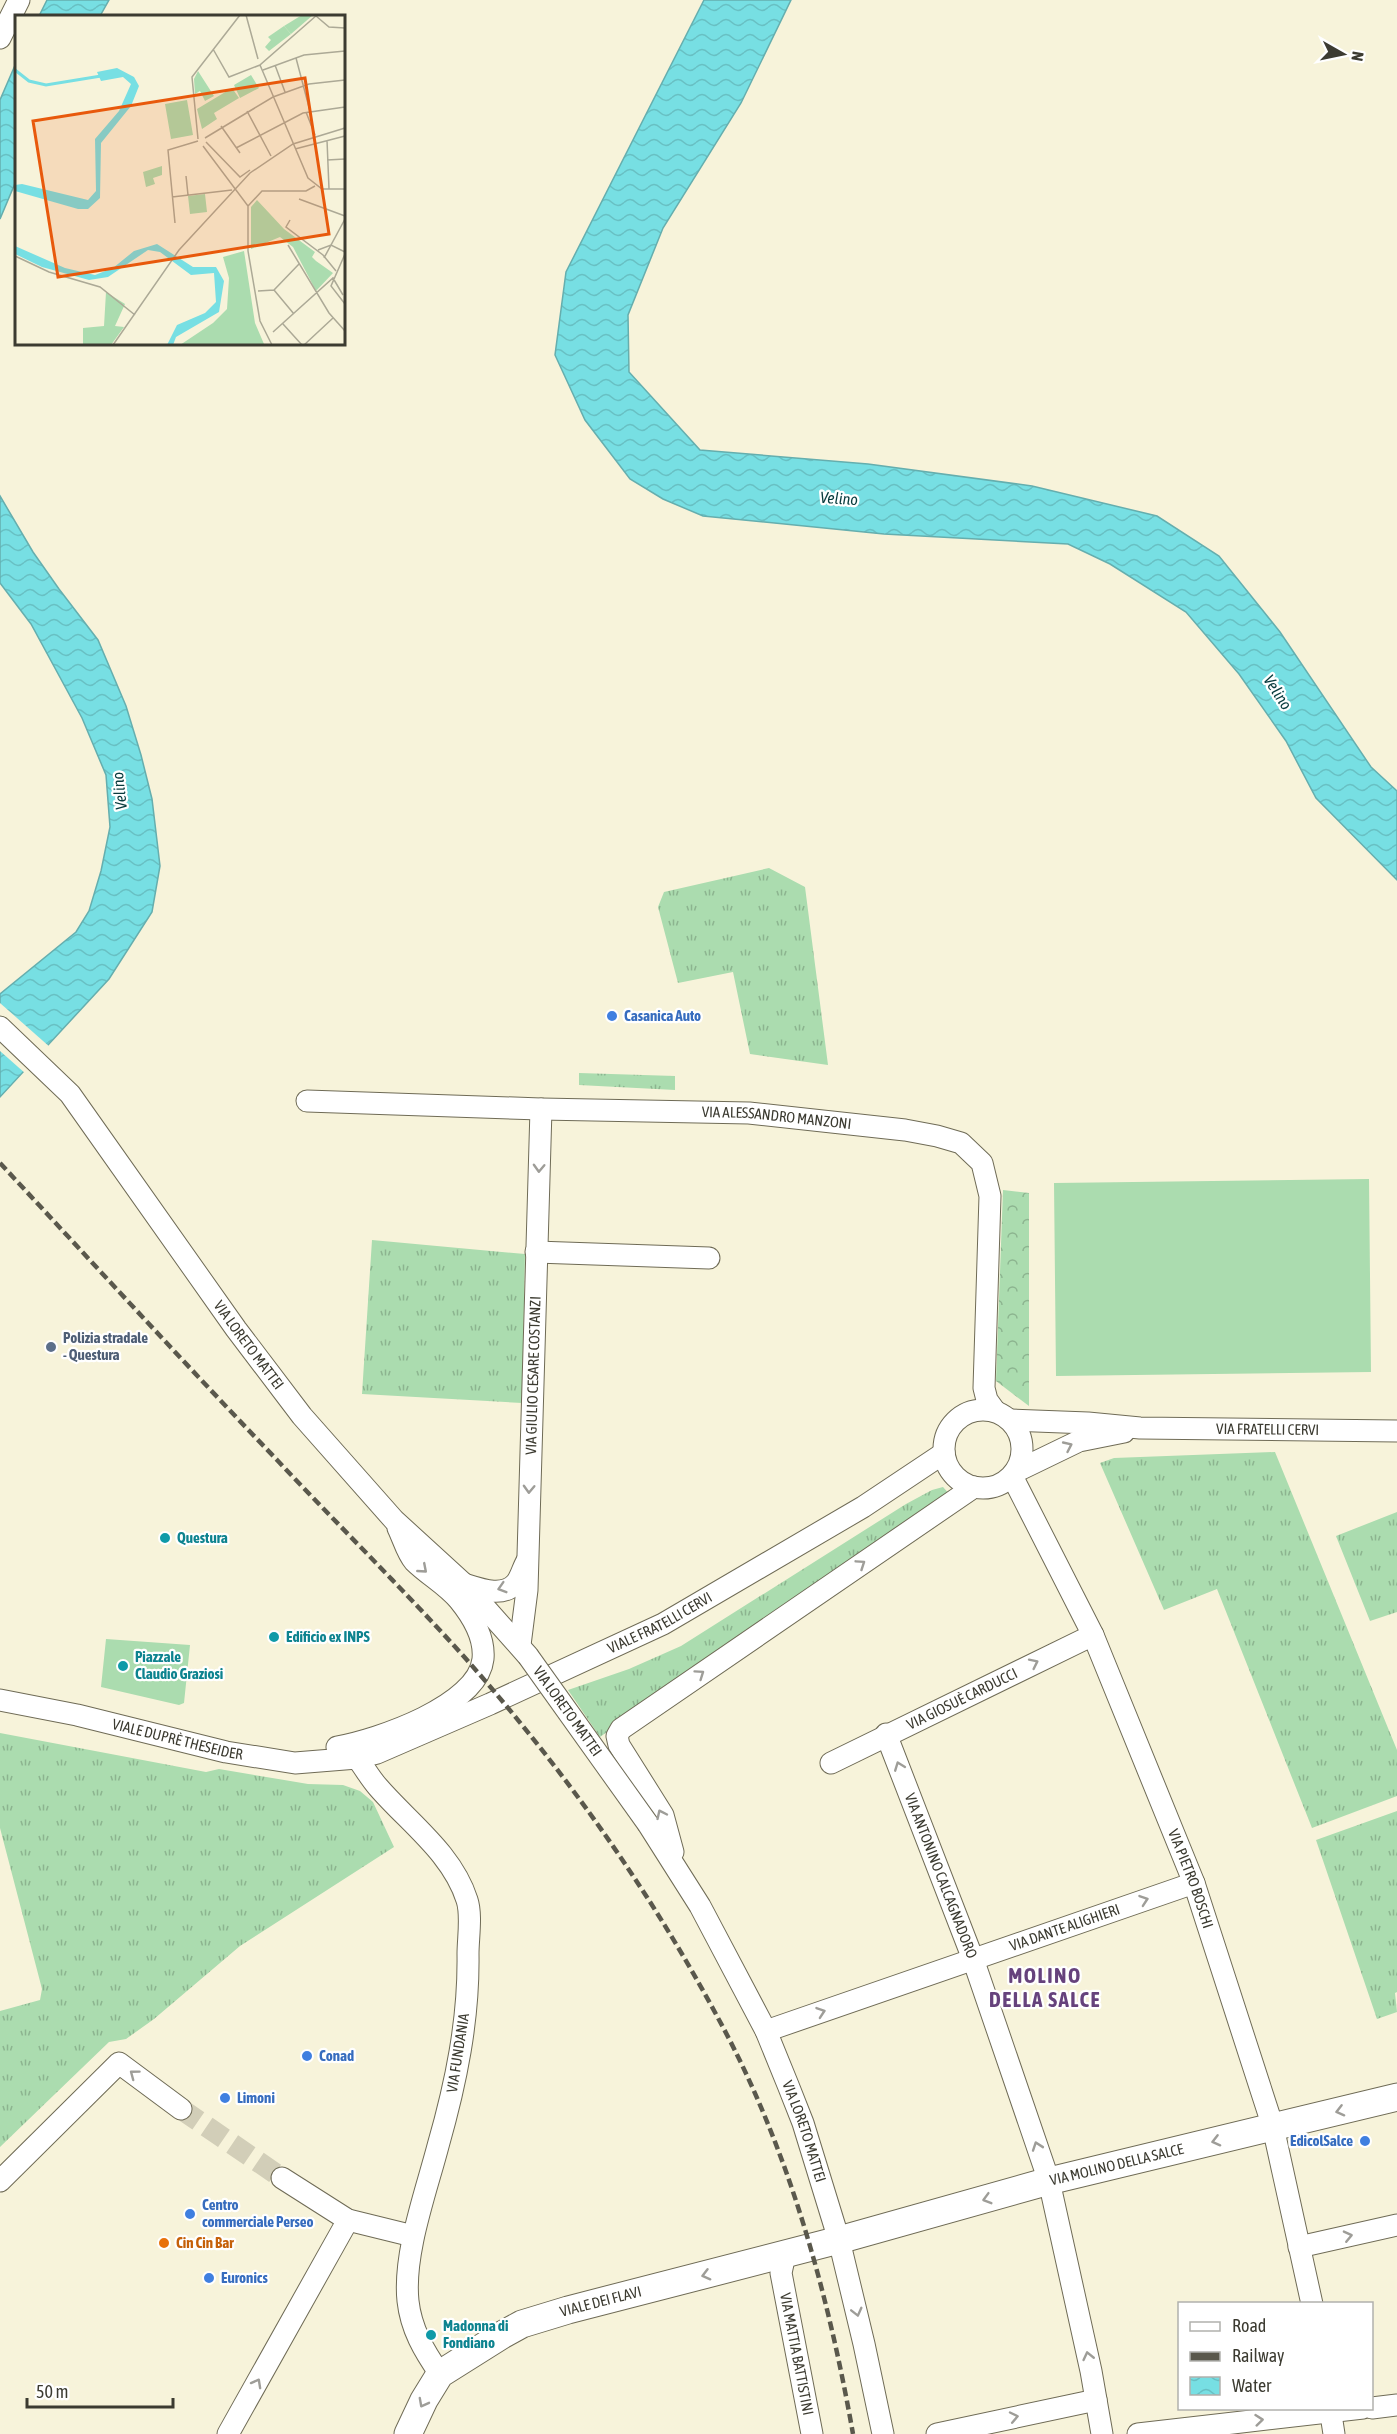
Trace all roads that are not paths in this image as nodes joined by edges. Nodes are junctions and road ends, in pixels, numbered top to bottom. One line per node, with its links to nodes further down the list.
1 (19, 0): 2 (street)
2 (0, 38)
3 (0, 1027): 14 (street, VIA LORETO MATTEI)
4 (307, 1101): 5 (street, VIA ALESSANDRO MANZONI)
5 (541, 1109): 6 (street, VIA GIULIO CESARE COSTANZI, one-way to 6); 8 (street, VIA ALESSANDRO MANZONI)
6 (536, 1252): 7 (street); 15 (street, VIA GIULIO CESARE COSTANZI, one-way to 15)
7 (710, 1258)
8 (1003, 1416): 9 (street, VIA FRATELLI CERVI); 11 (street); 12 (street)
9 (1140, 1428): 10 (street, VIA FRATELLI CERVI); 12 (street, VIA FRATELLI CERVI, one-way to 9)
10 (1397, 1431)
11 (944, 1453): 13 (street); 22 (street, VIALE FRATELLI CERVI)
12 (1013, 1474): 13 (street); 17 (street, VIA PIETRO BOSCHI)
13 (974, 1488): 24 (street, one-way to 13)
14 (394, 1520): 16 (street, VIA LORETO MATTEI); 21 (street, one-way to 21)
15 (527, 1560): 16 (street, VIA GIULIO CESARE COSTANZI, one-way to 16); 18 (street)
16 (464, 1584): 18 (street, VIA LORETO MATTEI)
17 (1093, 1635): 20 (street, VIA GIOSUÈ CARDUCCI, one-way to 17); 25 (street, VIA PIETRO BOSCHI)
18 (524, 1650): 24 (street, VIA LORETO MATTEI, bridge)
19 (0, 1700): 21 (street, VIALE DUPRÈ THESEIDER)
20 (886, 1734): 23 (street, VIA GIOSUÈ CARDUCCI); 26 (street, VIA ANTONINO CALCAGNADORO, one-way to 20)
21 (226, 1752): 22 (street, VIALE DUPRÈ THESEIDER)
22 (357, 1758): 36 (street, VIA FUNDANIA)
23 (831, 1763)
24 (677, 1870): 27 (street, VIA LORETO MATTEI)
25 (1194, 1882): 26 (street, VIA DANTE ALIGHIERI, one-way to 25); 30 (street, VIA PIETRO BOSCHI)
26 (973, 1959): 27 (street, VIA DANTE ALIGHIERI, one-way to 26); 33 (street, VIA ANTONINO CALCAGNADORO, one-way to 26)
27 (766, 2031): 37 (street, VIA LORETO MATTEI)
28 (1397, 2097): 30 (main road, VIA MOLINO DELLA SALCE, one-way to 30)
29 (181, 2109): 32 (street, one-way to 32)
30 (1273, 2127): 33 (main road, VIA MOLINO DELLA SALCE, one-way to 33); 38 (street, VIA PIETRO BOSCHI)
31 (282, 2178): 34 (street)
32 (0, 2181)
33 (1049, 2181): 37 (main road, VIA MOLINO DELLA SALCE, one-way to 37); 42 (street, VIA ANTONINO CALCAGNADORO, one-way to 33)
34 (348, 2220): 36 (street); 46 (street, one-way to 34)
35 (1397, 2225): 38 (street, one-way to 35)
36 (413, 2236): 41 (street, VIA FUNDANIA)
37 (846, 2244): 39 (main road, VIALE DEI FLAVI); 49 (street, VIA LORETO MATTEI, one-way to 49)
38 (1299, 2247): 40 (street, VIA PIETRO BOSCHI)
39 (777, 2262): 41 (main road, VIALE DEI FLAVI, one-way to 41); 48 (street, VIA MATTIA BATTISTINI)
40 (1312, 2302)
41 (440, 2374): 47 (main road, VIALE DEI FLAVI, one-way to 47)
42 (1096, 2400): 50 (street, one-way to 42); 51 (street, VIA ANTONINO CALCAGNADORO)
43 (1397, 2405): 44 (street)
44 (1373, 2408)
45 (1330, 2410): 52 (street, one-way to 45); 53 (street)
46 (228, 2434)
47 (408, 2434)
48 (812, 2434)
49 (883, 2434)
50 (937, 2434)
51 (1102, 2434)
52 (1138, 2434)
53 (1334, 2434)

